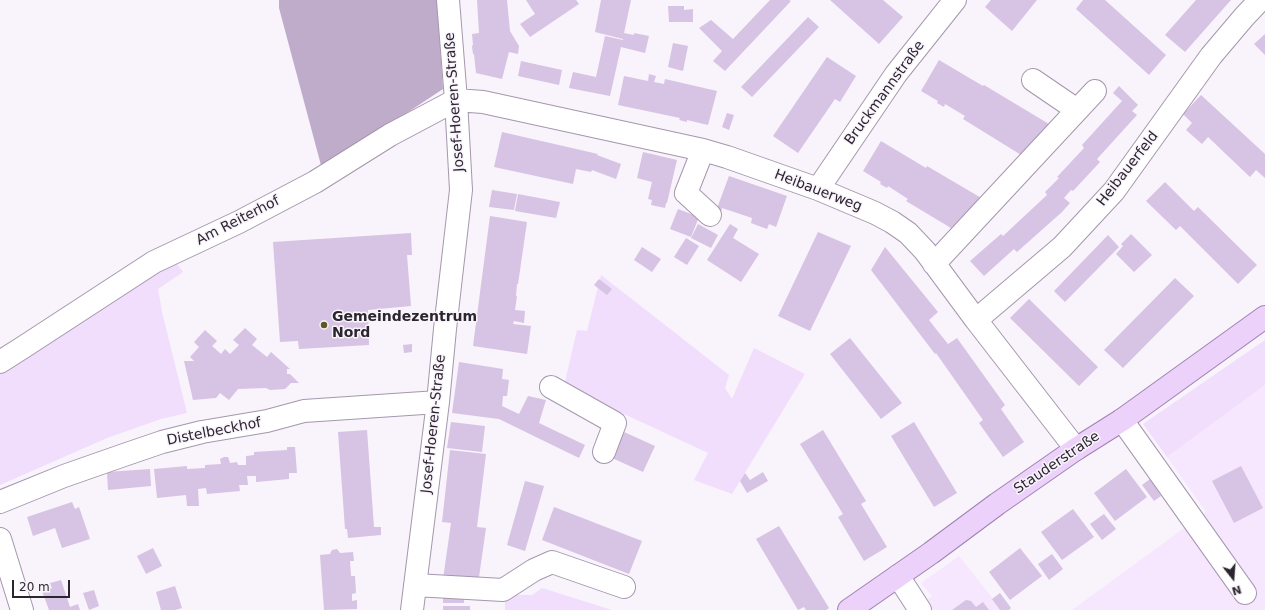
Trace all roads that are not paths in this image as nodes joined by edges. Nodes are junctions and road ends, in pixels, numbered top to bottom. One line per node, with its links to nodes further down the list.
1 (448, 0): 6 (street, Josef-Hoeren-Straße)
2 (955, 0): 9 (street, Bruckmannstraße)
3 (1260, 0): 13 (street, Heibauerfeld)
4 (1033, 80): 7 (street)
5 (1095, 91): 7 (street)
6 (456, 100): 8 (street, Heibauerweg); 14 (street, Am Reiterhof); 16 (street, Josef-Hoeren-Straße)
7 (1077, 110): 11 (street)
8 (703, 150): 9 (street, Heibauerweg); 10 (street)
9 (818, 189): 11 (street, Heibauerweg)
10 (710, 215)
11 (934, 264): 13 (street, Heibauerweg)
12 (1265, 317): 17 (main road, Stauderstraße)
13 (976, 320): 18 (street, Heibauerweg)
14 (0, 362)
15 (551, 387): 19 (street)
16 (438, 402): 20 (street, Distelbeckhof); 23 (street, Josef-Hoeren-Straße)
17 (1122, 420): 18 (main road, Stauderstraße); 25 (street)
18 (1076, 449): 22 (main road, Stauderstraße)
19 (604, 452)
20 (0, 502)
21 (0, 539): 26 (street)
22 (898, 576): 28 (main road, Stauderstraße); 29 (street)
23 (415, 585): 24 (street); 27 (street, Josef-Hoeren-Straße)
24 (624, 587)
25 (1246, 594)
26 (22, 610)
27 (412, 610)
28 (849, 610)
29 (920, 610)

